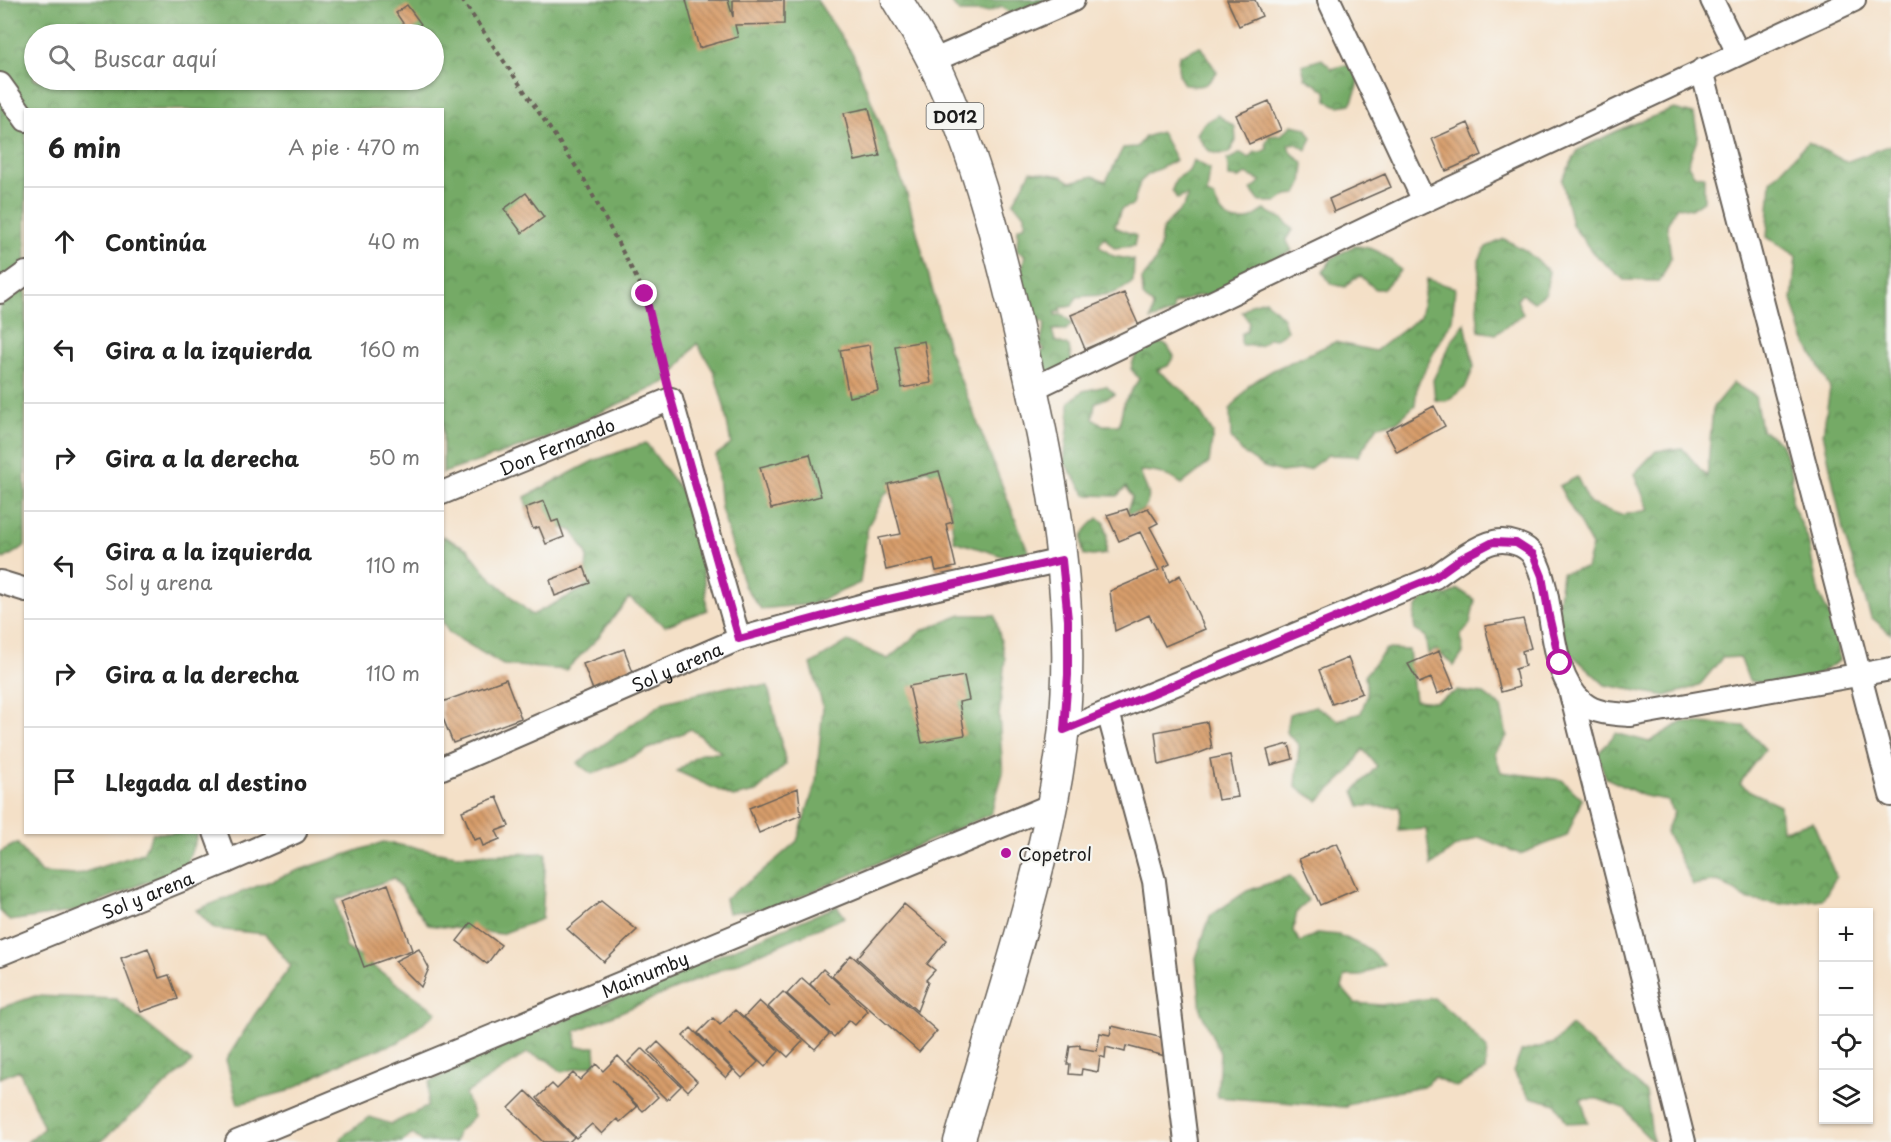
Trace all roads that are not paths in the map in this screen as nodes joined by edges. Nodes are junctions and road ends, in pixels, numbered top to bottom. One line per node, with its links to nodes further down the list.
1 (897, 0): 7 (main road, D012)
2 (1073, 0): 7 (street)
3 (1329, 0): 11 (street)
4 (1712, 0): 6 (street)
5 (1854, 0): 6 (street)
6 (1738, 53): 8 (street)
7 (932, 61): 14 (main road, D012)
8 (1702, 70): 11 (street); 21 (street)
9 (0, 84): 10 (street)
10 (24, 117)
11 (1424, 201): 14 (street)
12 (24, 274): 13 (street)
13 (0, 292)
14 (1032, 389): 16 (main road, D012)
15 (444, 492): 19 (street, Don Fernando)
16 (1062, 560): 19 (street, Sol y arena); 24 (main road, D012)
17 (0, 582): 18 (street)
18 (24, 589)
19 (739, 639): 25 (street, Sol y arena)
20 (1891, 669): 21 (street)
21 (1860, 674): 22 (street); 26 (street)
22 (1570, 689): 23 (street); 35 (street)
23 (1108, 712): 24 (street); 34 (street)
24 (1064, 730): 27 (main road, D012)
25 (444, 767)
26 (1891, 795)
27 (1052, 805): 32 (street, Mainumby); 33 (main road, D012)
28 (216, 834): 30 (street)
29 (290, 834): 30 (street, Sol y arena)
30 (226, 862): 31 (street, Sol y arena)
31 (0, 954)
32 (237, 1142)
33 (959, 1142)
34 (1186, 1142)
35 (1684, 1142)

